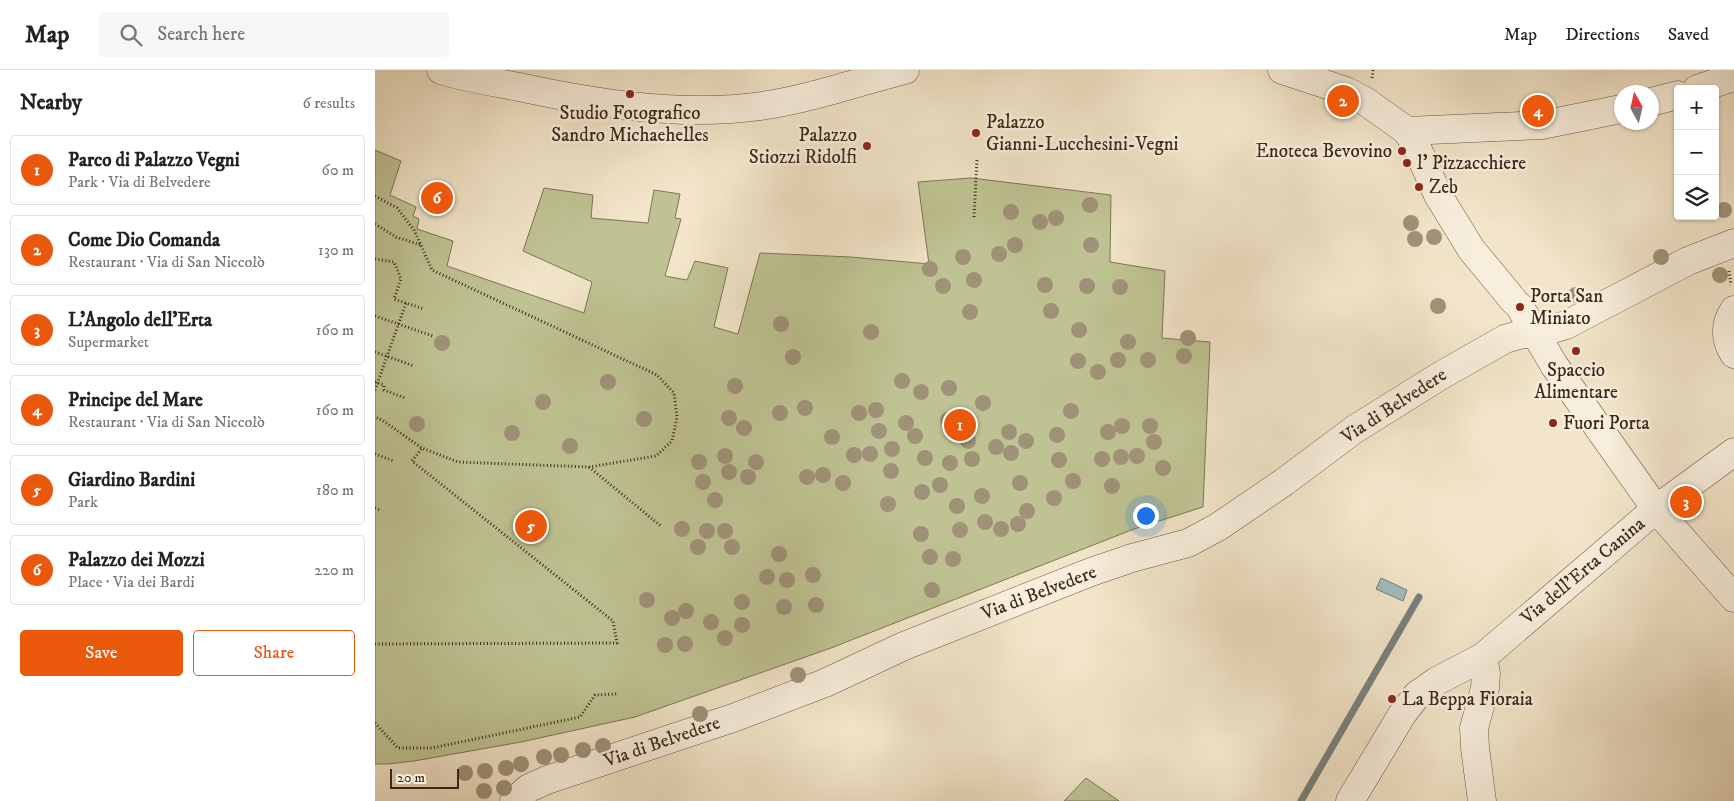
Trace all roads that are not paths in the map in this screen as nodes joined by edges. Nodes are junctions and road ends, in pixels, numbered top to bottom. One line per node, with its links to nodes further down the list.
1 (441, 70): 4 (street)
2 (905, 70): 4 (street)
3 (1281, 70): 10 (street)
4 (477, 74)
5 (1730, 75): 6 (street)
6 (1706, 85)
7 (1674, 96): 8 (street)
8 (1659, 100)
9 (1614, 110): 10 (street)
10 (1407, 131): 13 (street)
11 (1730, 244): 13 (street, Via di Belvedere)
12 (1733, 302): 14 (street)
13 (1535, 334): 16 (street); 19 (street, Via di Belvedere)
14 (1734, 354)
15 (1734, 452): 16 (street, Via dell'Erta Canina)
16 (1657, 510): 17 (street); 18 (street, Via dell'Erta Canina)
17 (1734, 598)
18 (1483, 657): 20 (street, Via dell'Erta Canina); 21 (street)
19 (514, 801)
20 (1350, 801)
21 (1482, 801)

